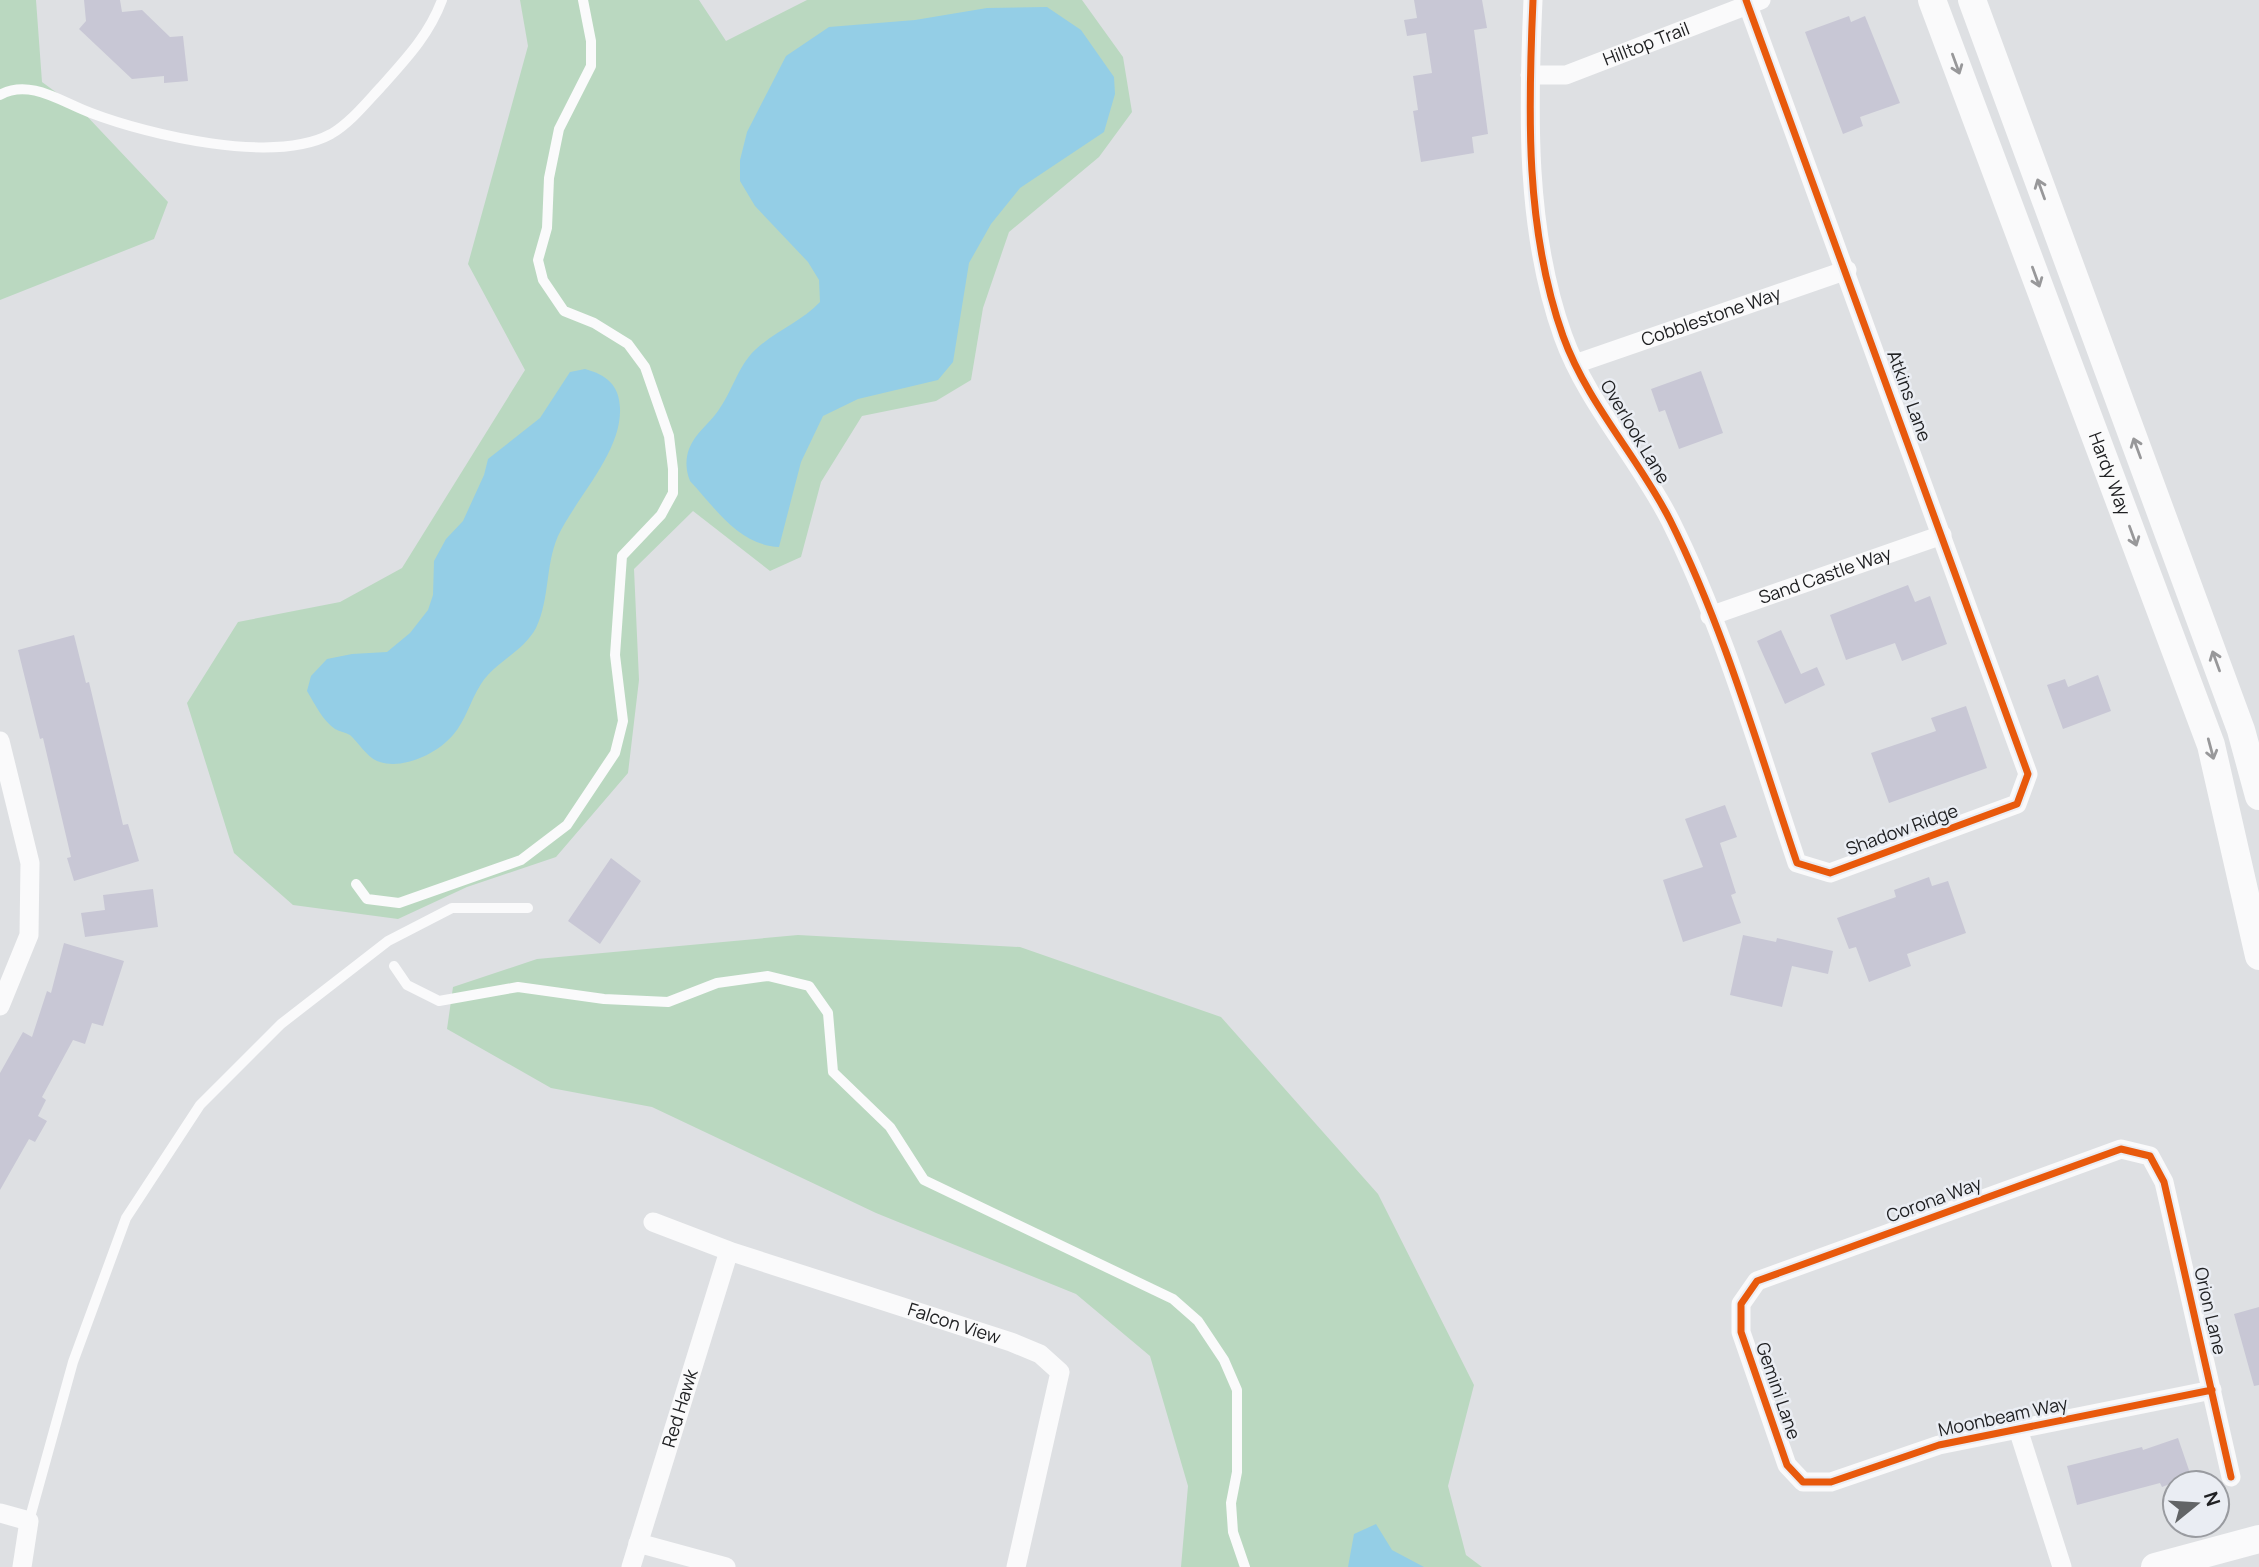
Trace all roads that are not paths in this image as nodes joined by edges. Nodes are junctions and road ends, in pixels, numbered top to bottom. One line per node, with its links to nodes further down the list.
1 (442, 0): 8 (lane)
2 (583, 0): 17 (lane)
3 (1533, 0): 7 (street, Overlook Lane)
4 (1932, 0): 19 (main road, Hardy Way, one-way to 19)
5 (1972, 0): 14 (main road, Hardy Way, one-way to 5)
6 (1751, 2): 7 (street, Hilltop Trail); 9 (street, Atkins Lane)
7 (1530, 75): 10 (street, Overlook Lane)
8 (0, 95)
9 (1847, 270): 10 (street, Cobblestone Way); 11 (street, Atkins Lane)
10 (1575, 364): 12 (street, Overlook Lane)
11 (1942, 535): 12 (street, Sand Castle Way); 15 (street, Atkins Lane)
12 (1710, 616): 16 (street, Overlook Lane)
13 (0, 741): 22 (street)
14 (2259, 796)
15 (2017, 804): 16 (street, Shadow Ridge)
16 (1797, 863)
17 (356, 884)
18 (528, 908): 32 (lane)
19 (2255, 923): 20 (main road, Hardy Way)
20 (2259, 956)
21 (394, 966): 39 (lane)
22 (0, 1006)
23 (2150, 1156): 26 (street, Corona Way); 27 (street, Orion Lane)
24 (653, 1222): 25 (street, Falcon View)
25 (729, 1251): 34 (street, Red Hawk); 38 (street, Falcon View)
26 (1741, 1304): 30 (street, Gemini Lane)
27 (2212, 1391): 28 (street, Moonbeam Way); 29 (street, Orion Lane)
28 (2018, 1429): 30 (street, Moonbeam Way); 40 (street)
29 (2229, 1469)
30 (1803, 1482)
31 (0, 1513): 32 (street)
32 (29, 1521): 35 (street)
33 (2259, 1539): 41 (main road)
34 (638, 1542): 36 (street, Red Hawk); 37 (street)
35 (22, 1567)
36 (631, 1567)
37 (726, 1567)
38 (1016, 1567)
39 (1245, 1567)
40 (2062, 1567)
41 (2155, 1567)

